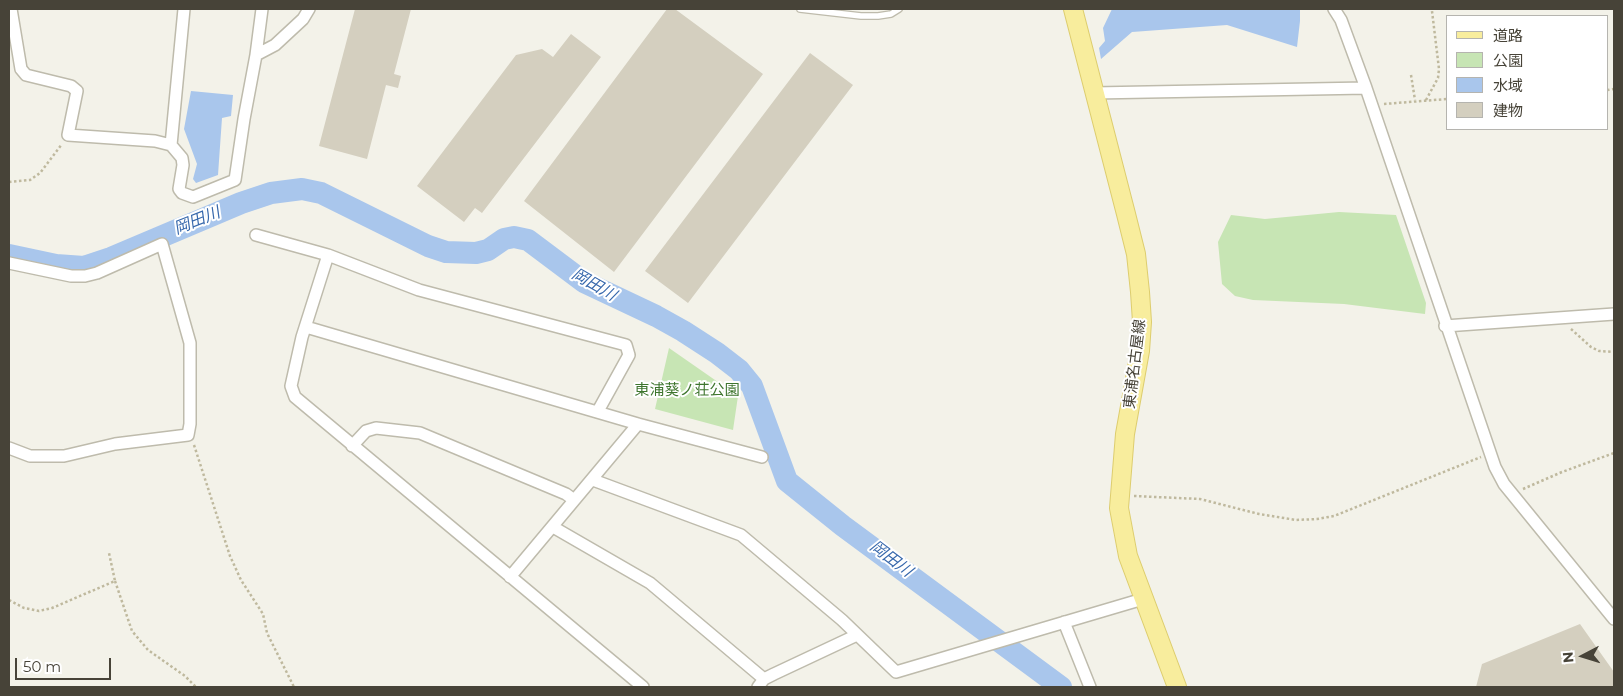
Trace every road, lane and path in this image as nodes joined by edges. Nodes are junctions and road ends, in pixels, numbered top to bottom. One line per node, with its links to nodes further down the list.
1 (11, 9): 19 (street)
2 (184, 9): 20 (street)
3 (262, 9): 11 (street)
4 (309, 9): 11 (street)
5 (800, 9): 6 (lane)
6 (899, 9)
7 (1063, 9): 10 (street)
8 (1334, 9): 13 (street)
9 (1432, 11): 16 (path)
10 (1075, 14): 14 (main road, 東浦名古屋線)
11 (256, 55): 20 (street)
12 (1411, 75): 17 (path)
13 (1366, 88): 14 (street); 18 (street)
14 (1094, 93): 39 (main road, 東浦名古屋線)
15 (1446, 99): 16 (path)
16 (1426, 100): 17 (path)
17 (1416, 101): 18 (path)
18 (1372, 105): 27 (street)
19 (68, 136): 20 (street); 21 (path)
20 (171, 145)
21 (9, 182)
22 (256, 235): 23 (street)
23 (328, 256): 28 (street); 30 (street)
24 (9, 263): 32 (street)
25 (1614, 314): 26 (street)
26 (1564, 317): 27 (street); 29 (path)
27 (1445, 326): 36 (street)
28 (306, 327): 30 (street); 33 (street)
29 (1614, 352)
30 (598, 411): 31 (street)
31 (638, 424): 37 (street); 38 (street)
32 (188, 435): 34 (street); 53 (path)
33 (352, 446): 41 (street); 44 (street)
34 (9, 448)
35 (1614, 453): 40 (path)
36 (1490, 454): 39 (path); 40 (street)
37 (762, 457)
38 (593, 480): 41 (street); 50 (street)
39 (1119, 495): 46 (main road, 東浦名古屋線)
40 (1514, 495): 48 (street)
41 (574, 500): 42 (street)
42 (553, 527): 44 (street); 51 (street)
43 (109, 553): 45 (path)
44 (510, 577): 54 (street)
45 (115, 581): 47 (path); 52 (path)
46 (1142, 599): 49 (street); 56 (main road, 東浦名古屋線)
47 (9, 600)
48 (1614, 619)
49 (1064, 622): 50 (street); 55 (street)
50 (857, 635): 51 (street)
51 (761, 683)
52 (196, 687)
53 (294, 687)
54 (643, 687)
55 (1090, 687)
56 (1177, 687)

